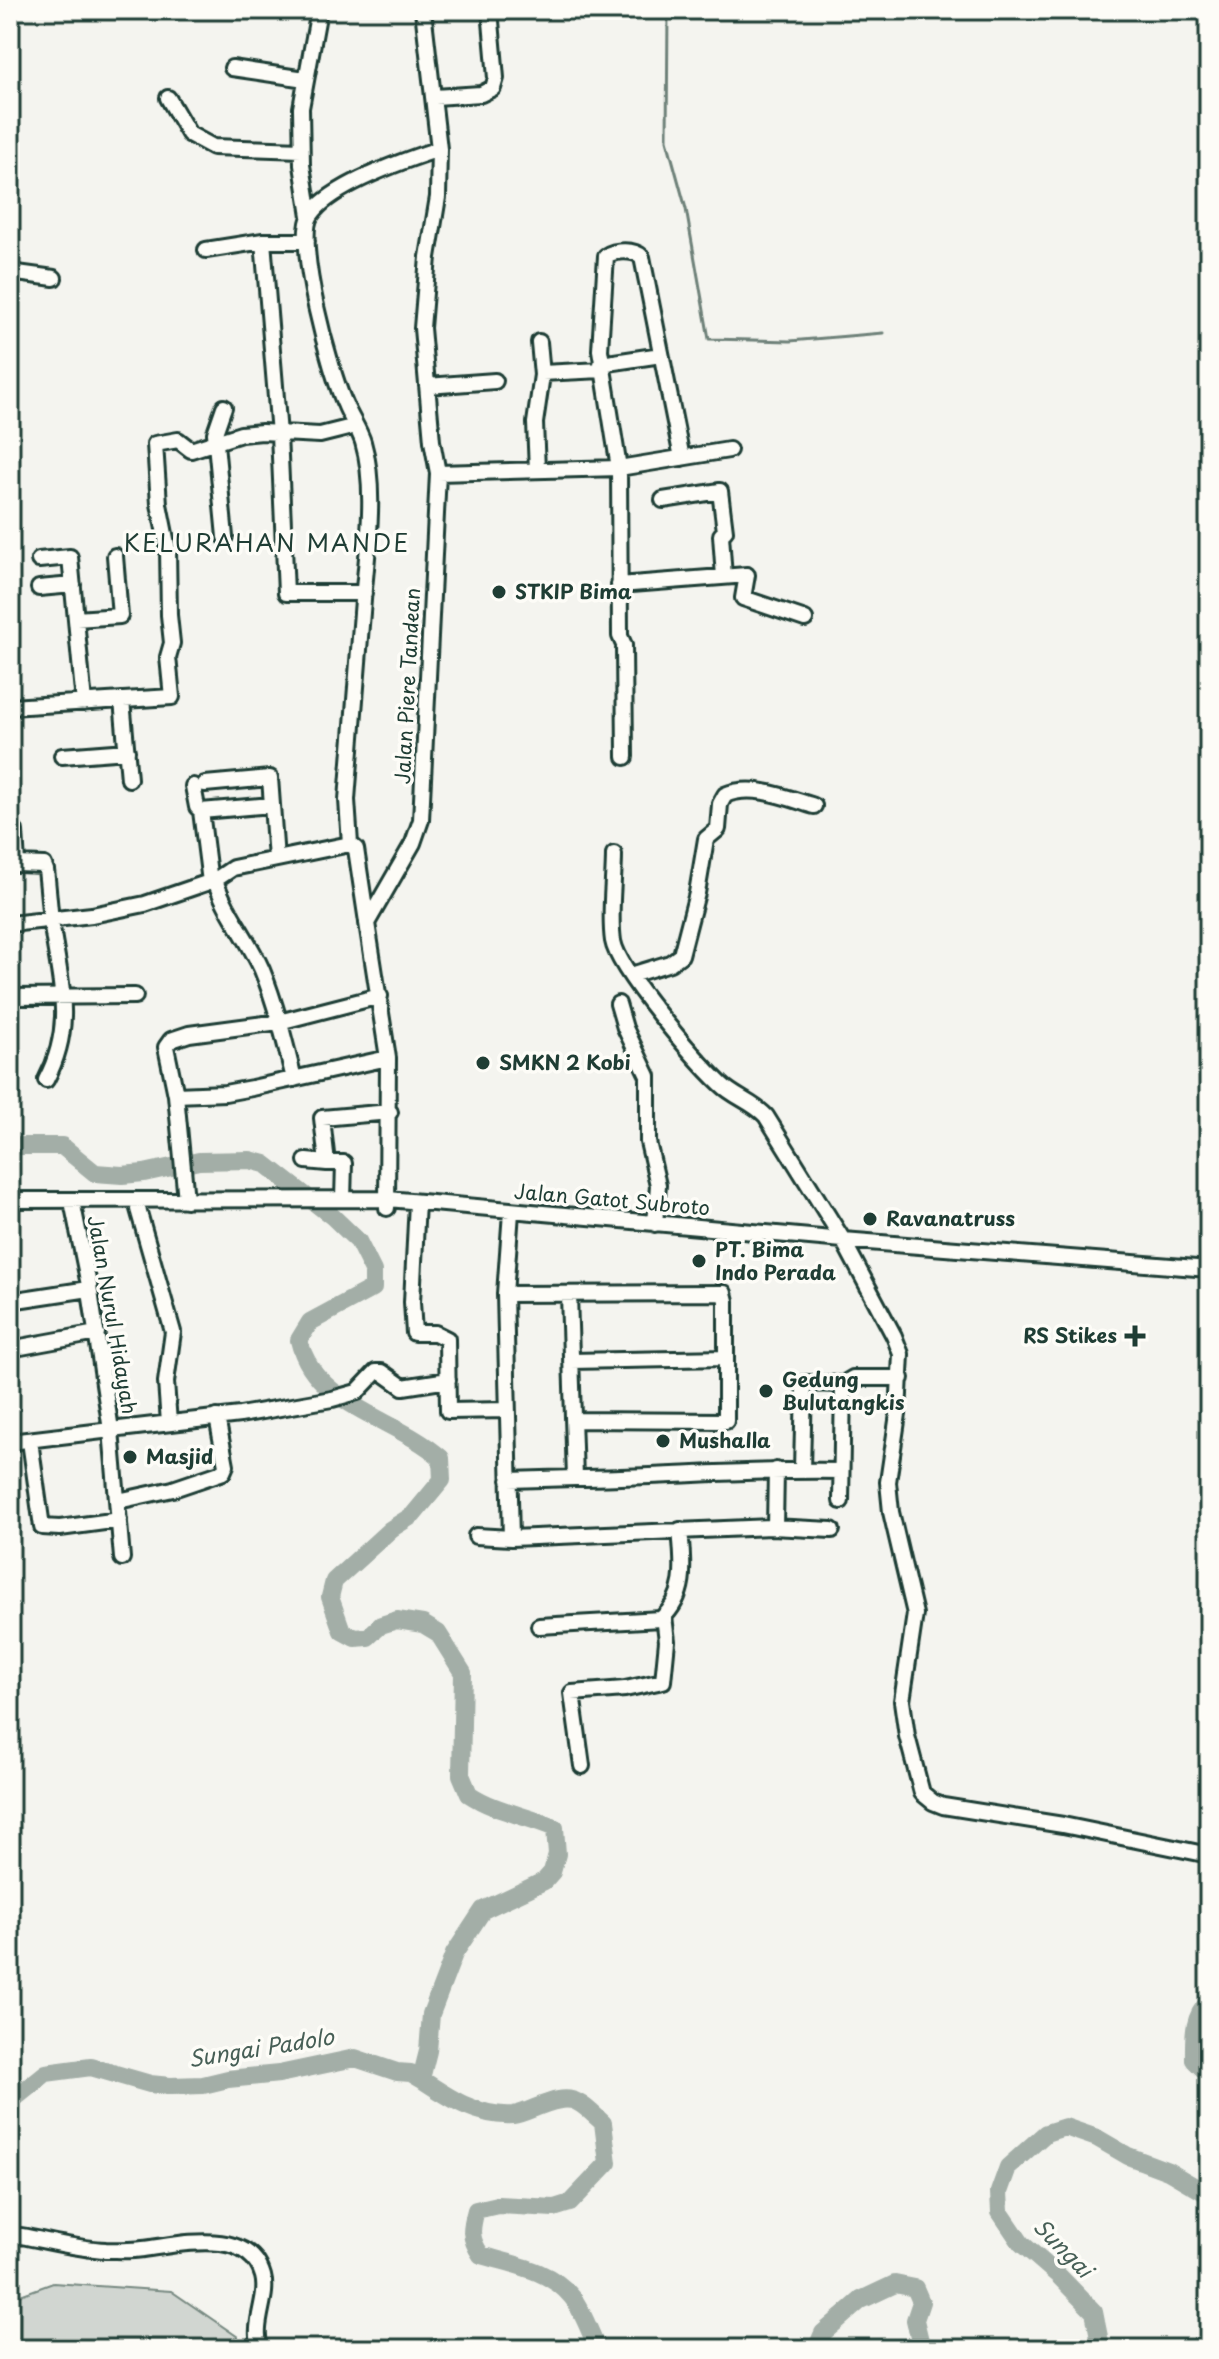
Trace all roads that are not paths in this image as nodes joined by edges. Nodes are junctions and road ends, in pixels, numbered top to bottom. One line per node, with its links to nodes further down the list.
1 (319, 10): 5 (street)
2 (423, 10): 6 (street, Jalan Piere Tandean)
3 (490, 10): 6 (street)
4 (232, 68): 5 (street)
5 (305, 79): 9 (street)
6 (435, 97): 8 (street, Jalan Piere Tandean)
7 (168, 98): 9 (street)
8 (439, 149): 10 (street); 21 (street, Jalan Piere Tandean)
9 (301, 150): 10 (street)
10 (310, 216): 12 (street)
11 (263, 241): 12 (street); 13 (street); 24 (street)
12 (307, 241): 23 (street)
13 (206, 250)
14 (10, 272): 15 (street)
15 (54, 278)
16 (539, 342): 19 (street)
17 (661, 355): 18 (street); 18 (street); 27 (street)
18 (602, 367): 19 (street); 28 (street)
19 (542, 373): 29 (street)
20 (495, 381): 21 (street)
21 (427, 386): 30 (street, Jalan Piere Tandean)
22 (224, 407): 25 (street)
23 (356, 426): 24 (street); 39 (street)
24 (279, 434): 25 (street); 39 (street)
25 (217, 440): 32 (street); 42 (street)
26 (729, 450): 27 (street)
27 (682, 458): 28 (street)
28 (619, 468): 29 (street); 37 (street)
29 (537, 470): 30 (street)
30 (438, 473): 58 (street, Jalan Piere Tandean)
31 (663, 500): 35 (street)
32 (225, 537)
33 (115, 556): 40 (street)
34 (39, 560): 36 (street)
35 (724, 577): 37 (street); 41 (street)
36 (73, 585): 38 (street); 40 (street)
37 (619, 585): 47 (street)
38 (39, 588)
39 (364, 593): 53 (street)
40 (76, 619): 43 (street)
41 (805, 619)
42 (122, 700): 43 (street); 45 (street)
43 (84, 703): 44 (street)
44 (10, 707)
45 (127, 751): 46 (street); 48 (street)
46 (62, 756)
47 (625, 757)
48 (129, 779)
49 (272, 805): 51 (street); 51 (street); 55 (street)
50 (814, 806): 60 (street)
51 (201, 811): 56 (street)
52 (15, 831): 57 (street)
53 (350, 844): 55 (street); 58 (street)
54 (614, 854): 60 (street)
55 (276, 859): 56 (street)
56 (213, 881): 57 (street); 66 (street)
57 (51, 920): 59 (street); 64 (street)
58 (367, 923): 62 (street)
59 (10, 924)
60 (631, 975): 85 (street)
61 (135, 996): 64 (street)
62 (380, 996): 66 (street); 67 (street)
63 (10, 997): 64 (street)
64 (64, 998): 69 (street)
65 (618, 1004): 84 (street)
66 (279, 1022): 68 (street); 70 (street)
67 (388, 1058): 68 (street); 71 (street)
68 (294, 1079): 70 (street)
69 (46, 1080)
70 (176, 1095): 74 (street)
71 (390, 1112): 73 (street); 78 (street)
72 (306, 1161): 73 (street)
73 (327, 1163): 76 (street)
74 (186, 1194): 77 (street, Jalan Gatot Subroto); 79 (street, Jalan Gatot Subroto)
75 (10, 1200): 79 (street, Jalan Gatot Subroto)
76 (339, 1201): 77 (street, Jalan Gatot Subroto); 78 (street, Jalan Gatot Subroto)
77 (311, 1202): 82 (street, Jalan Gatot Subroto)
78 (388, 1204): 80 (street, Jalan Gatot Subroto)
79 (73, 1206): 81 (street, Jalan Gatot Subroto); 82 (street, Jalan Gatot Subroto); 88 (street, Jalan Nurul Hidayah)
80 (417, 1206): 83 (street, Jalan Gatot Subroto); 97 (street)
81 (10, 1209)
82 (138, 1209): 102 (street)
83 (511, 1215): 84 (street, Jalan Gatot Subroto); 85 (street, Jalan Gatot Subroto); 89 (street)
84 (655, 1224): 85 (street, Jalan Gatot Subroto)
85 (845, 1244): 86 (street, Jalan Gatot Subroto); 87 (street, Jalan Gatot Subroto); 96 (street)
86 (1209, 1269)
87 (1209, 1276)
88 (89, 1289): 91 (street); 92 (street, Jalan Nurul Hidayah)
89 (505, 1294): 90 (street); 99 (street)
90 (569, 1295): 94 (street); 95 (street)
91 (10, 1301)
92 (97, 1333): 93 (street); 103 (street, Jalan Nurul Hidayah)
93 (10, 1349)
94 (726, 1358): 95 (street); 101 (street)
95 (571, 1361): 101 (street)
96 (901, 1378): 98 (street); 123 (street)
97 (448, 1380): 99 (street); 100 (street)
98 (843, 1384): 107 (street); 108 (street)
99 (507, 1410): 110 (street)
100 (217, 1417): 102 (street); 111 (street)
101 (574, 1420): 109 (street)
102 (169, 1423): 103 (street)
103 (111, 1430): 104 (street, Jalan Nurul Hidayah); 111 (street)
104 (30, 1441): 105 (street, Jalan Nurul Hidayah); 113 (street)
105 (10, 1442)
106 (776, 1470): 107 (street); 109 (street); 114 (street)
107 (802, 1470): 108 (street)
108 (841, 1471): 112 (street)
109 (575, 1478): 110 (street)
110 (509, 1480): 118 (street)
111 (118, 1501): 113 (street)
112 (841, 1501)
113 (119, 1520): 119 (street)
114 (775, 1527): 115 (street); 116 (street)
115 (680, 1530): 118 (street); 120 (street)
116 (832, 1530)
117 (476, 1536): 118 (street)
118 (511, 1538)
119 (122, 1558)
120 (664, 1616): 121 (street); 122 (street)
121 (539, 1626)
122 (582, 1766)
123 (1209, 1855)
124 (10, 2239): 125 (street)
125 (260, 2349)

